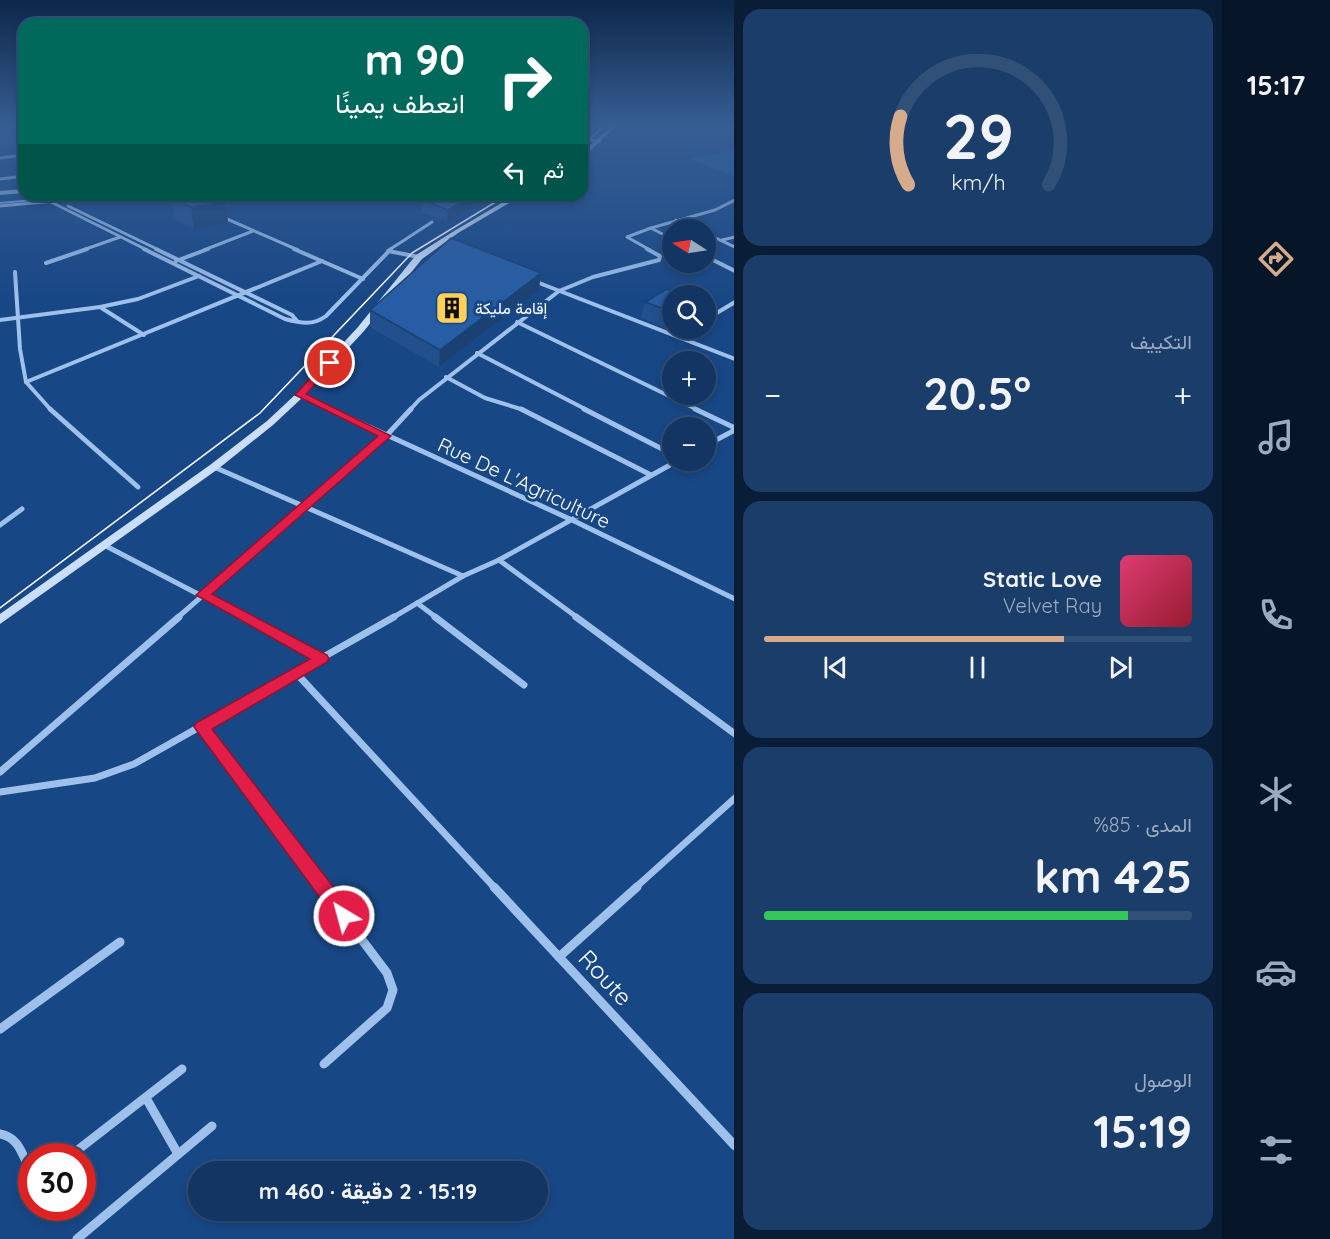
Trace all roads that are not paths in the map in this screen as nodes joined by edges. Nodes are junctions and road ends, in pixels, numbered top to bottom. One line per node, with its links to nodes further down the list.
1 (18, 192): 2 (street)
2 (0, 193)
3 (734, 200): 9 (street)
4 (49, 201): 5 (street); 7 (street); 15 (street)
5 (57, 201): 24 (street)
6 (510, 201): 19 (main road)
7 (0, 206)
8 (214, 213): 13 (street)
9 (680, 219)
10 (432, 222): 22 (street)
11 (662, 224): 12 (street)
12 (651, 228): 14 (street); 35 (street)
13 (254, 231): 24 (street); 25 (street)
14 (662, 234)
15 (120, 237): 26 (street); 27 (street)
16 (734, 237): 18 (street)
17 (716, 238): 18 (street)
18 (722, 241): 20 (street)
19 (438, 244): 21 (street); 23 (main road)
20 (734, 247)
21 (449, 248)
22 (388, 251): 23 (street); 34 (street)
23 (420, 257): 52 (main road)
24 (178, 260): 27 (street); 31 (street)
25 (322, 261): 34 (street); 36 (street)
26 (46, 262)
27 (172, 262): 32 (street)
28 (716, 262): 29 (street)
29 (734, 270)
30 (15, 272): 41 (street)
31 (205, 273): 32 (street); 36 (street)
32 (198, 276): 37 (street); 39 (street)
33 (526, 278): 35 (street)
34 (363, 279): 43 (street)
35 (559, 291): 44 (street); 45 (street)
36 (245, 293): 37 (street); 43 (street)
37 (238, 296): 43 (street); 46 (street)
38 (734, 303): 40 (street)
39 (100, 307): 41 (street); 46 (street)
40 (716, 313)
41 (18, 318): 42 (street); 51 (street)
42 (0, 320)
43 (298, 322)
44 (517, 322): 48 (street); 53 (street)
45 (662, 331)
46 (144, 334): 51 (street)
47 (683, 339): 49 (street)
48 (477, 353): 50 (street); 57 (street)
49 (734, 359)
50 (446, 377): 55 (street); 60 (street)
51 (26, 382): 61 (street)
52 (300, 395): 55 (street, Rue De L'Agriculture); 58 (main road)
53 (734, 429)
54 (734, 430): 56 (street)
55 (386, 436): 62 (street); 64 (street, Rue De L'Agriculture)
56 (716, 440)
57 (662, 449)
58 (214, 467): 62 (street); 66 (main road)
59 (662, 469): 60 (street)
60 (651, 475): 64 (street)
61 (138, 487)
62 (304, 506): 68 (street); 69 (street)
63 (22, 509): 65 (street)
64 (572, 520): 67 (street); 70 (street, Rue De L'Agriculture)
65 (0, 525)
66 (104, 545): 69 (street); 72 (main road)
67 (499, 560): 68 (street); 77 (street)
68 (463, 576): 71 (street)
69 (202, 595): 73 (street); 78 (street)
70 (734, 599)
71 (417, 603): 73 (street); 75 (street)
72 (0, 620)
73 (322, 659): 74 (street)
74 (297, 674): 76 (street); 82 (street)
75 (524, 685)
76 (202, 727): 79 (street); 84 (street)
77 (734, 733)
78 (0, 772)
79 (0, 792)
80 (734, 799): 82 (street, Route)
81 (120, 942): 83 (street)
82 (559, 957): 91 (street, Route)
83 (0, 1029)
84 (324, 1064)
85 (182, 1069): 86 (street)
86 (146, 1098): 90 (street); 92 (street)
87 (212, 1126): 92 (street)
88 (0, 1134): 89 (street)
89 (18, 1143)
90 (87, 1143)
91 (734, 1145)
92 (178, 1154): 93 (street)
93 (77, 1239)

